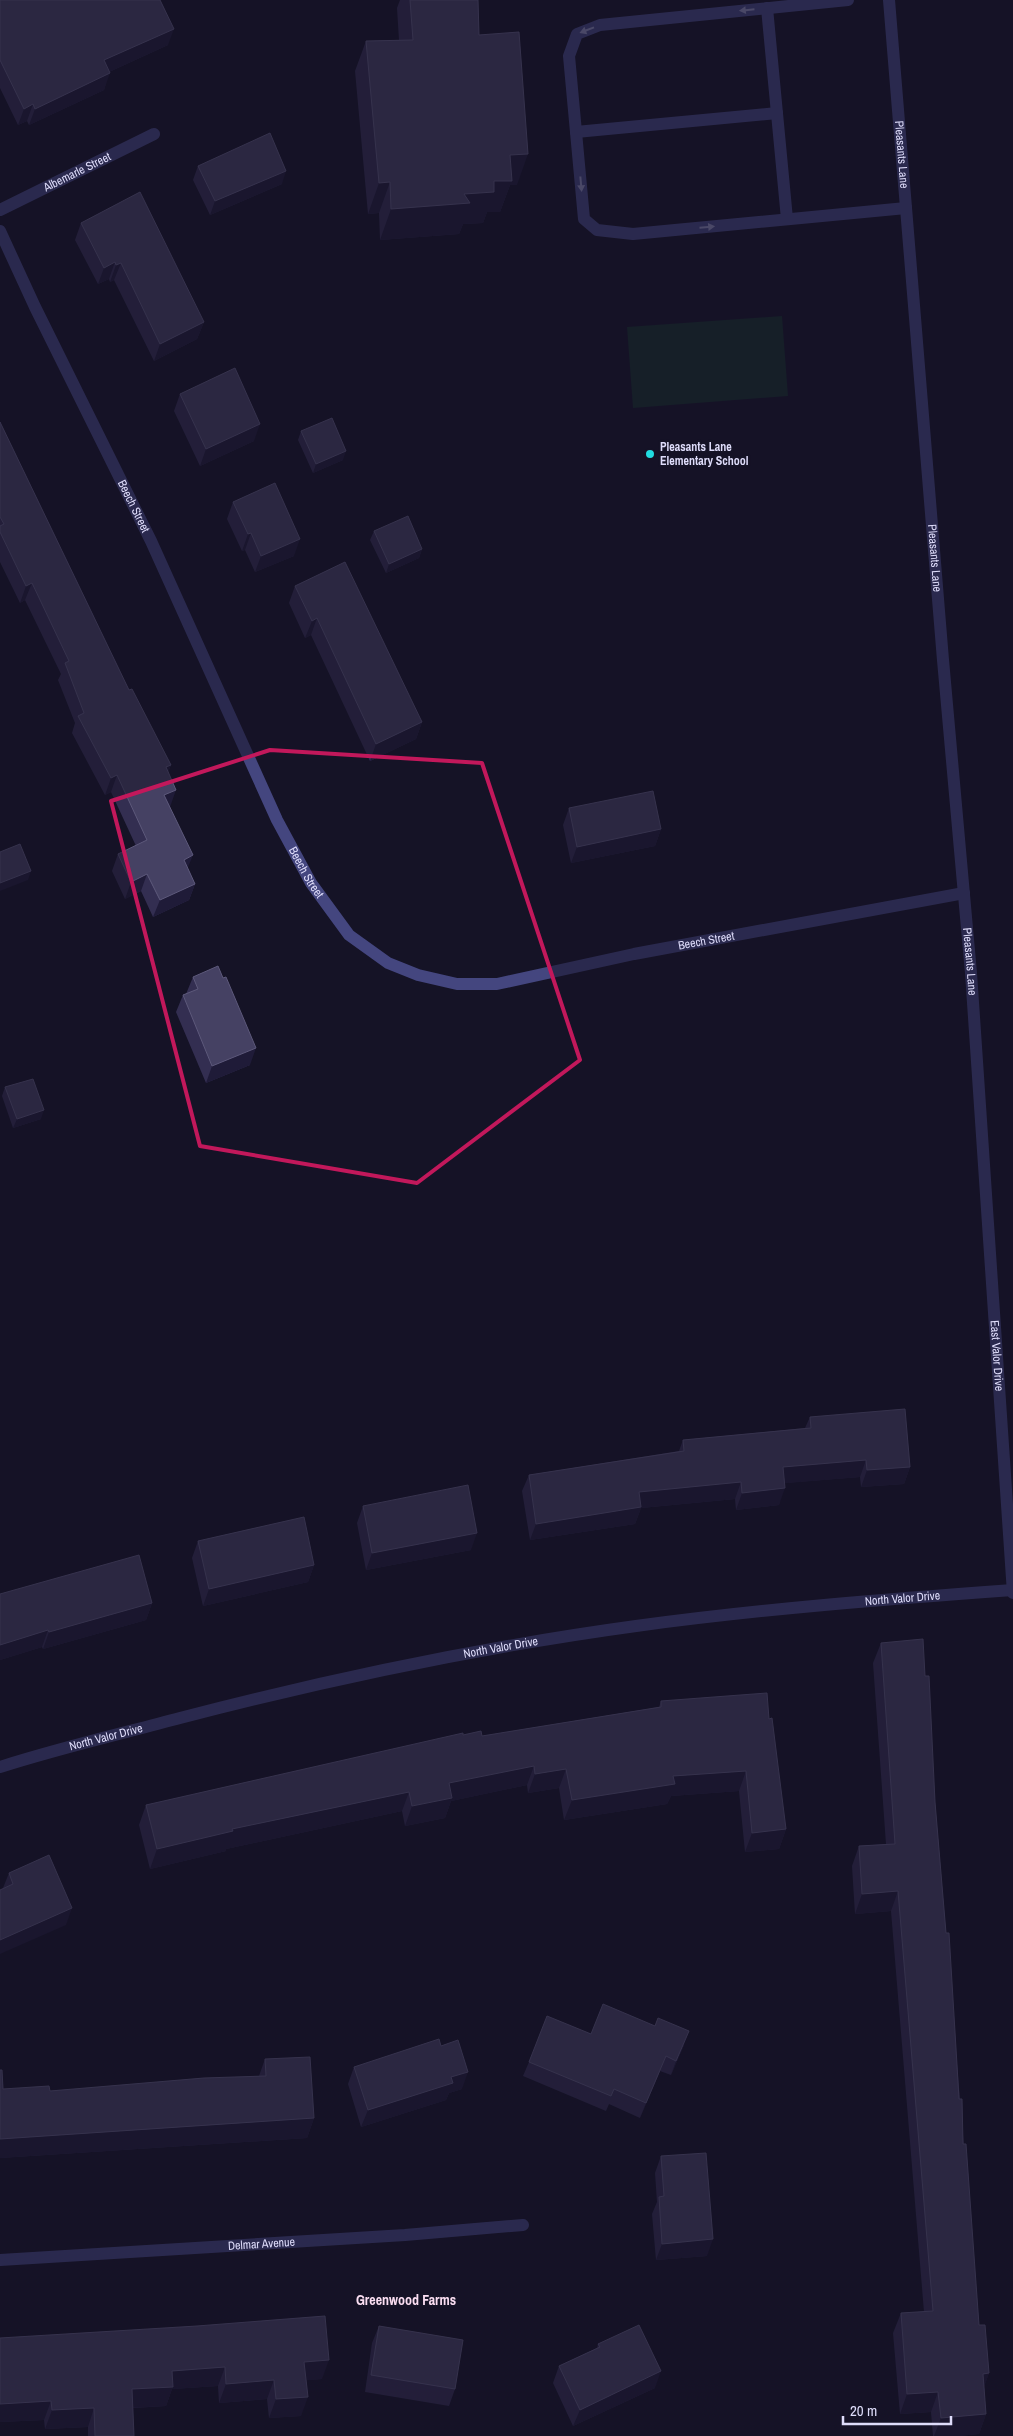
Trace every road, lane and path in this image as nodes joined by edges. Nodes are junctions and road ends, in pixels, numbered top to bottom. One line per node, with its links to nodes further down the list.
1 (848, 0): 3 (street)
2 (889, 0): 7 (street, Pleasants Lane)
3 (767, 8): 4 (street); 5 (street, one-way to 5)
4 (777, 113): 5 (street); 9 (street)
5 (576, 132): 9 (street, one-way to 9)
6 (154, 134): 8 (street, Albemarle Street)
7 (906, 208): 9 (street); 11 (street, Pleasants Lane)
8 (0, 210)
9 (787, 219)
10 (0, 230): 11 (street, Beech Street)
11 (964, 893): 12 (street, Pleasants Lane)
12 (980, 1117): 13 (street, East Valor Drive)
13 (1013, 1591): 14 (street, North Valor Drive)
14 (0, 1767)
15 (523, 2225): 16 (street, Delmar Avenue)
16 (0, 2260)

